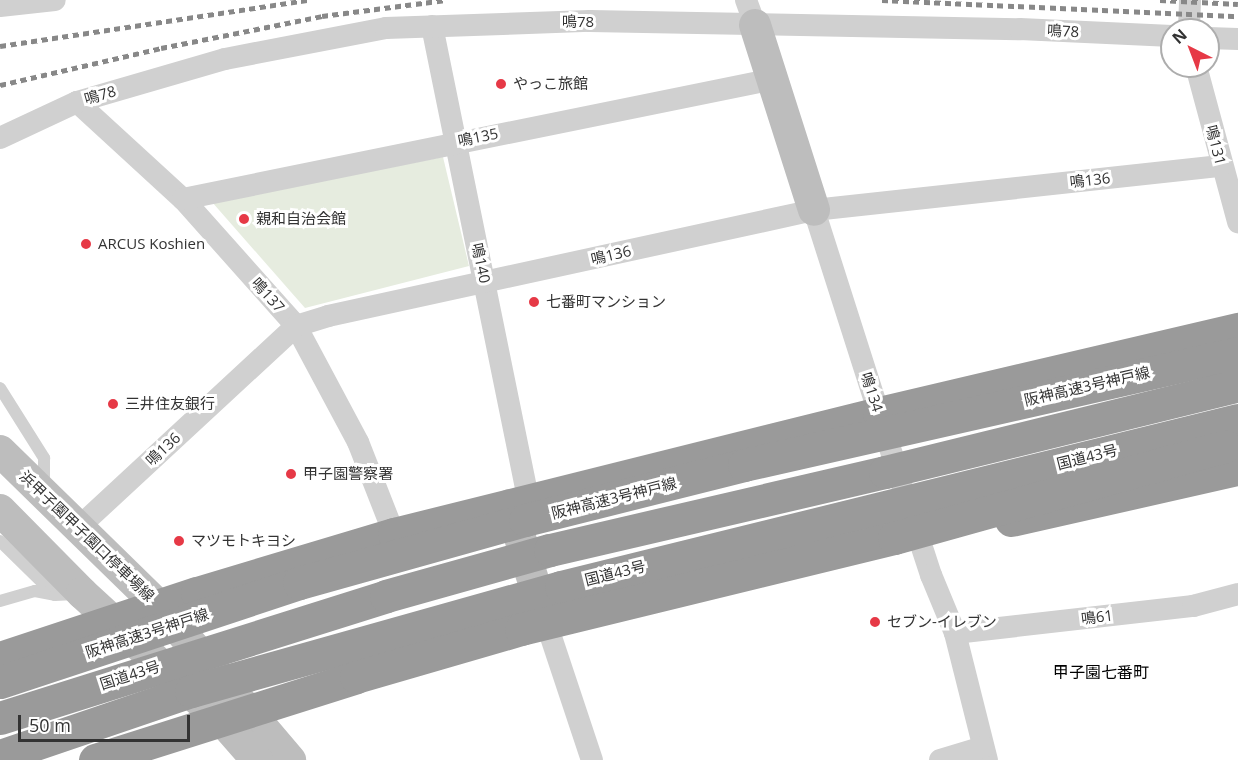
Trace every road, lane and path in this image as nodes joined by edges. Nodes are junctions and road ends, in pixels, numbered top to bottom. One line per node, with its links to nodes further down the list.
1 (55, 0): 3 (street)
2 (1190, 0): 5 (street)
3 (0, 6)
4 (751, 12): 6 (street, 鳴78); 7 (street, 鳴78); 11 (main road, 鳴134)
5 (1190, 18)
6 (432, 26): 12 (street, 鳴78); 14 (street, 鳴140)
7 (1160, 35)
8 (1220, 38): 9 (street)
9 (1238, 39)
10 (1200, 78): 15 (street, 鳴131)
11 (774, 79): 14 (street, 鳴135); 17 (main road, 鳴134)
12 (77, 102): 13 (street, 鳴78); 16 (street, 鳴137)
13 (0, 138)
14 (456, 141): 16 (street, 鳴135); 19 (street, 鳴140)
15 (1221, 166): 17 (street, 鳴136); 18 (street, 鳴131)
16 (183, 199): 20 (street, 鳴137)
17 (814, 210): 19 (street, 鳴136); 25 (street, 鳴134)
18 (1238, 222)
19 (485, 283): 20 (street, 鳴136); 31 (street, 鳴140)
20 (296, 326): 33 (street, 鳴136); 34 (street, 鳴137)
21 (1238, 329): 25 (highway)
22 (1238, 353): 45 (highway, 阪神高速3号神戸線, bridge)
23 (1238, 385): 46 (highway, 国道43号, bridge)
24 (0, 388): 30 (lane)
25 (879, 412): 31 (highway); 36 (street, 鳴134)
26 (1238, 420): 49 (highway, 国道43号, bridge)
27 (1238, 442): 50 (highway, bridge)
28 (0, 451): 30 (main road, 浜甲子園甲子園口停車場線)
29 (1238, 469): 36 (highway)
30 (44, 494): 33 (main road, 浜甲子園甲子園口停車場線)
31 (519, 503): 34 (highway); 42 (main road, 鳴140)
32 (0, 510): 37 (main road, 浜甲子園甲子園口停車場線)
33 (79, 526): 40 (main road, 浜甲子園甲子園口停車場線)
34 (394, 534): 40 (highway)
35 (0, 541): 37 (lane)
36 (920, 541): 42 (highway); 43 (street, 鳴134)
37 (69, 594): 39 (lane); 41 (main road, 浜甲子園甲子園口停車場線)
38 (1238, 594): 43 (street, 鳴61)
39 (0, 602)
40 (158, 605): 41 (highway); 47 (main road, 浜甲子園甲子園口停車場線)
41 (114, 620): 44 (highway); 47 (main road, 浜甲子園甲子園口停車場線)
42 (549, 632): 47 (highway); 54 (street, 鳴140)
43 (955, 633): 48 (street, 鳴134)
44 (0, 658)
45 (0, 682)
46 (0, 718)
47 (243, 723): 51 (highway); 52 (main road, 浜甲子園甲子園口停車場線); 53 (main road, 浜甲子園甲子園口停車場線)
48 (985, 754): 55 (street)
49 (0, 756)
50 (95, 760)
51 (121, 760)
52 (256, 760)
53 (290, 760)
54 (592, 760)
55 (940, 760)

